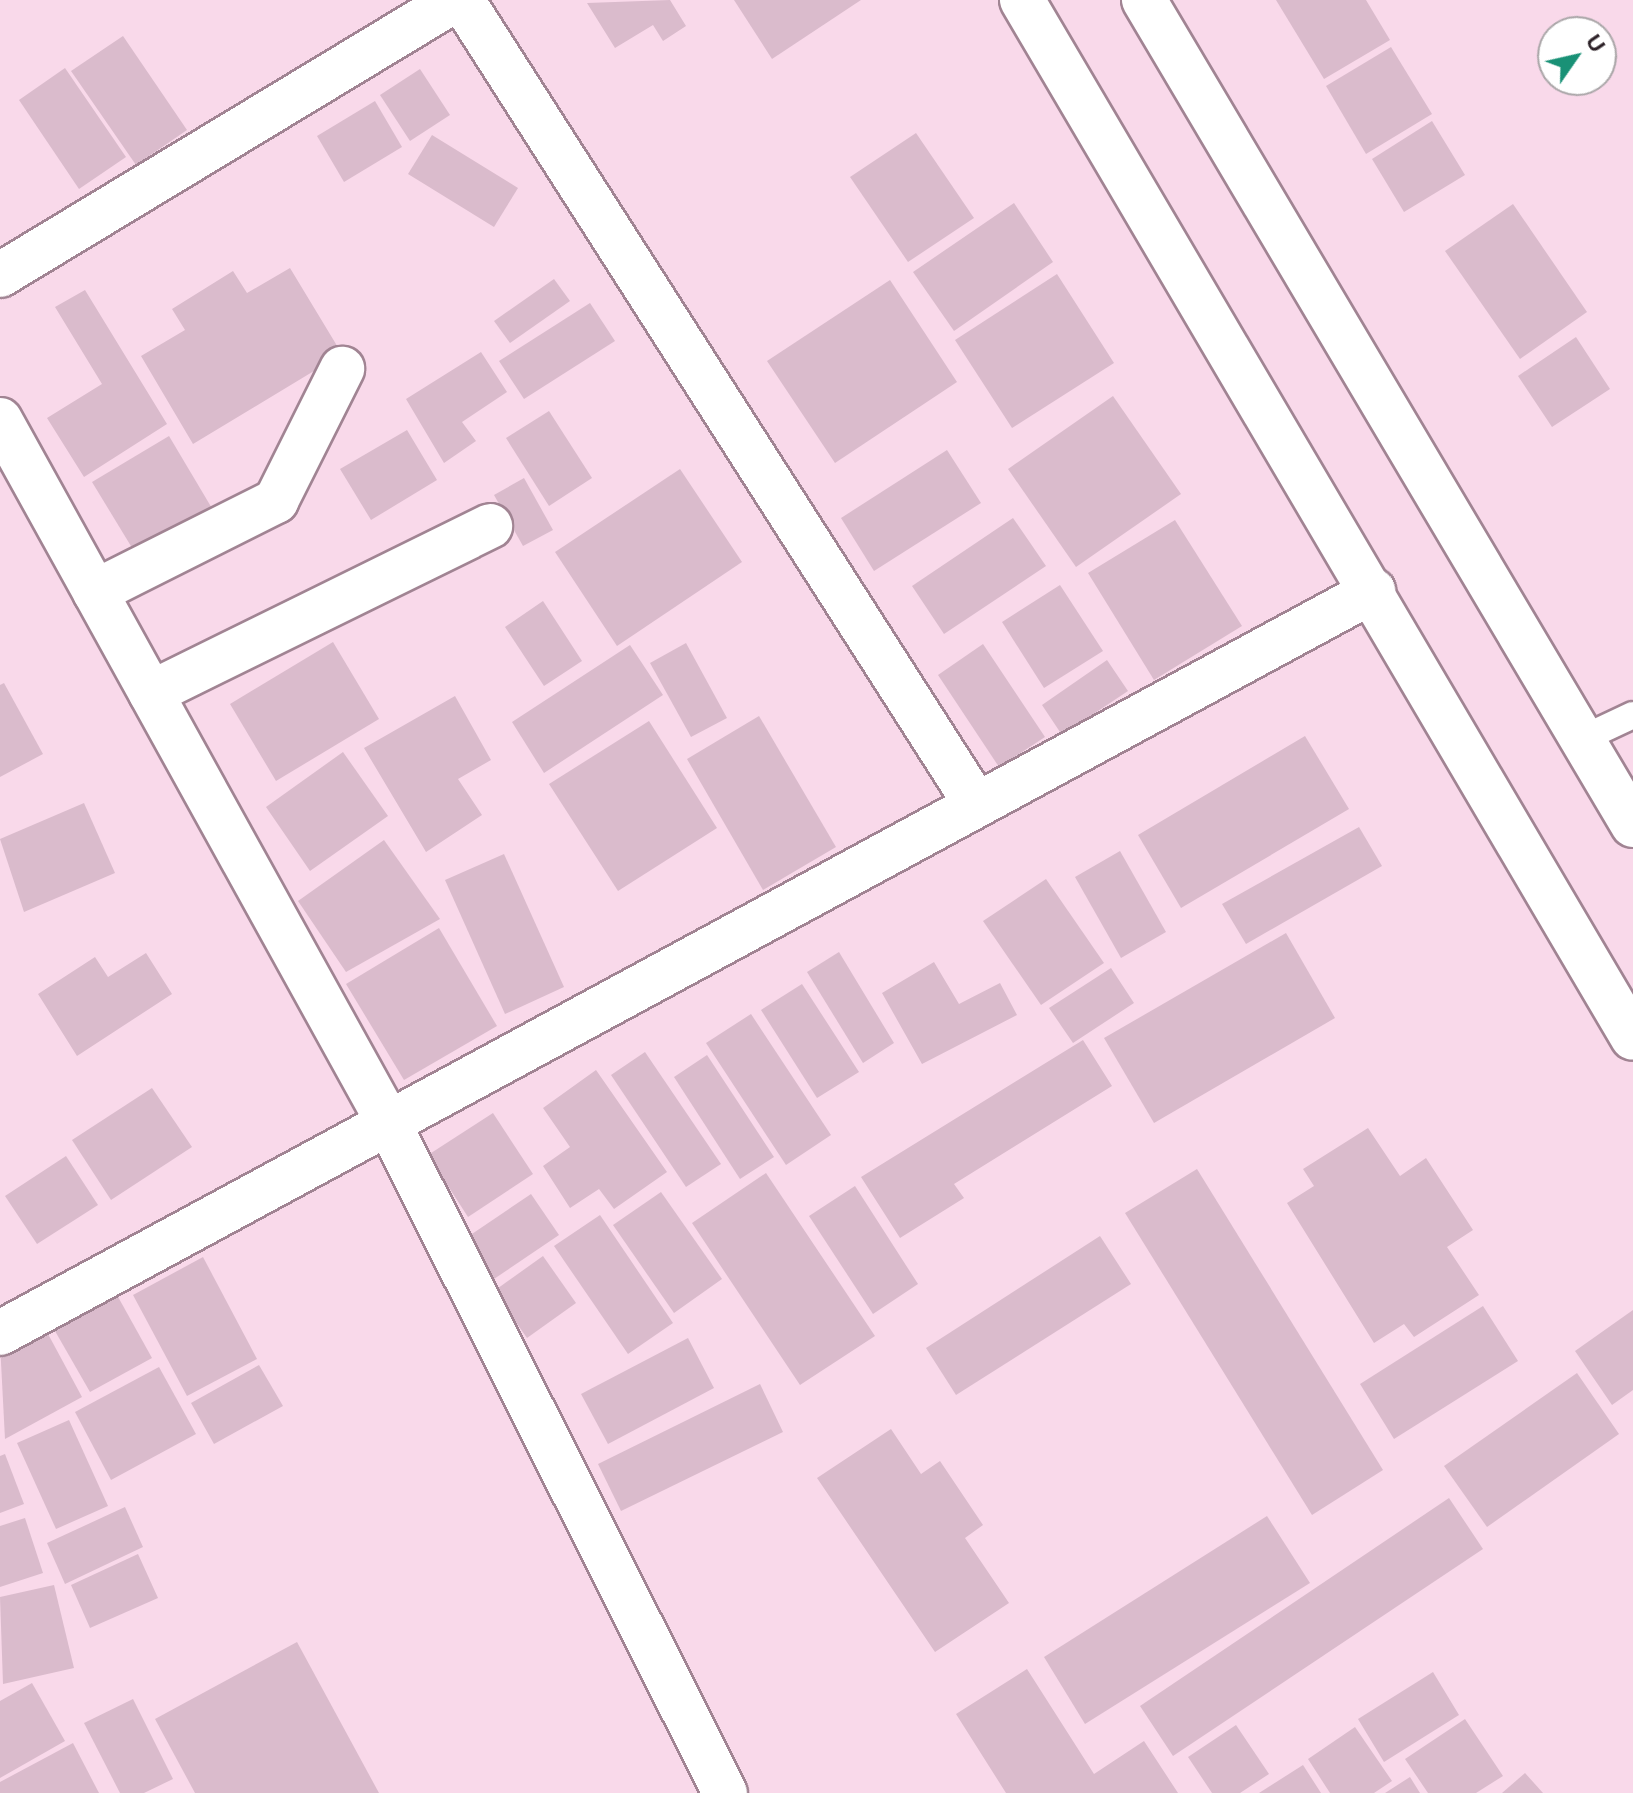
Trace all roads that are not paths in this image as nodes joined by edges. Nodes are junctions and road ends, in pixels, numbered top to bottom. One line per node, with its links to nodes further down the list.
1 (455, 0): 5 (street)
2 (462, 0): 14 (street)
3 (1022, 0): 9 (street)
4 (1144, 0): 13 (street)
5 (0, 275)
6 (342, 369): 10 (street)
7 (0, 420): 10 (street)
8 (490, 526): 11 (street)
9 (1373, 591): 14 (street); 16 (street)
10 (95, 592): 11 (street)
11 (151, 693): 17 (street)
12 (1633, 715): 13 (lane)
13 (1582, 739): 15 (street)
14 (974, 801): 17 (street)
15 (1633, 825)
16 (1633, 1038)
17 (387, 1120): 18 (street); 19 (street)
18 (0, 1333)
19 (725, 1793)

